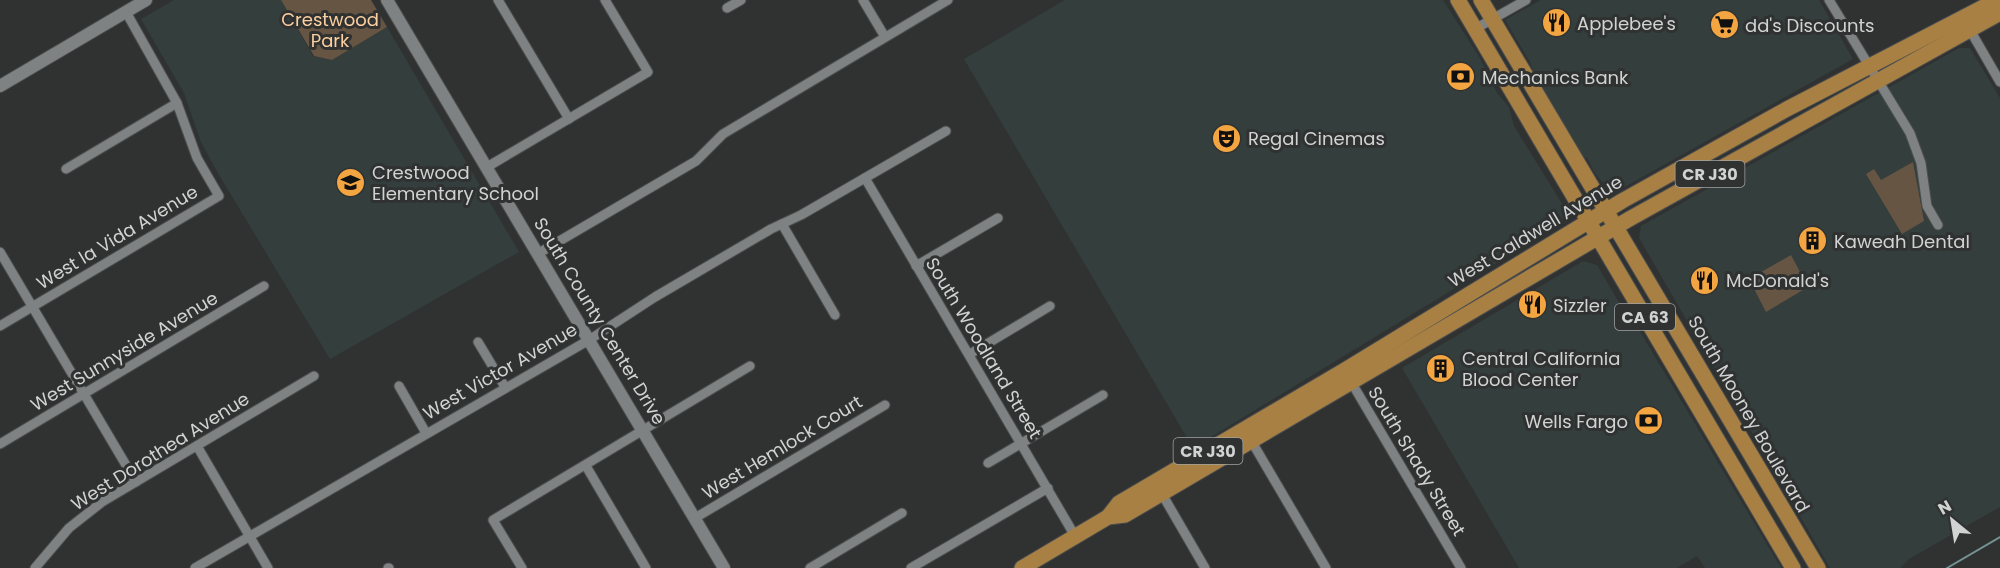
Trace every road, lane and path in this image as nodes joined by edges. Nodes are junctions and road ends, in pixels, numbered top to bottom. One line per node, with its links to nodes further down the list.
1 (146, 0): 15 (street)
2 (387, 0): 28 (street, South County Center Drive)
3 (498, 0): 26 (street)
4 (605, 0): 26 (street)
5 (741, 0): 13 (street)
6 (863, 0): 20 (street)
7 (948, 0): 20 (street)
8 (1458, 0): 18 (main road, CA 63)
9 (1481, 0): 17 (main road, South Mooney Boulevard / CA 63)
10 (1526, 0): 17 (street)
11 (1829, 0): 21 (street)
12 (1997, 0): 14 (main road, West Caldwell Avenue / CR J30)
13 (727, 8)
14 (1983, 8): 21 (main road, West Caldwell Avenue / CR J30); 22 (main road)
15 (126, 12): 24 (street); 25 (street)
16 (2000, 13): 19 (main road, West Caldwell Avenue / CR J30)
17 (1493, 19): 18 (street); 31 (main road, South Mooney Boulevard / CA 63)
18 (1475, 29): 33 (main road, CA 63)
19 (1970, 30): 22 (main road, West Caldwell Avenue / CR J30); 23 (street)
20 (885, 37): 39 (street)
21 (1870, 66): 22 (street); 31 (main road, West Caldwell Avenue / CR J30)
22 (1879, 80): 35 (street); 36 (main road, West Caldwell Avenue / CR J30)
23 (2000, 82)
24 (0, 86)
25 (177, 103): 29 (street); 43 (street, West la Vida Avenue)
26 (569, 119): 28 (street)
27 (946, 131): 30 (street, West Victor Avenue)
28 (487, 167): 39 (street, South County Center Drive)
29 (66, 169)
30 (865, 177): 34 (street, West Victor Avenue); 40 (street, South Woodland Street)
31 (1606, 210): 33 (main road, West Caldwell Avenue / CR J30); 36 (main road, South Mooney Boulevard / CA 63)
32 (998, 218): 40 (street)
33 (1587, 222): 37 (main road, CA 63); 52 (main road, West Caldwell Avenue / CR J30)
34 (782, 224): 44 (street); 46 (street, West Victor Avenue)
35 (1938, 225)
36 (1616, 227): 37 (main road, West Caldwell Avenue / CR J30); 65 (main road, South Mooney Boulevard / CA 63)
37 (1597, 238): 49 (main road, CA 63); 52 (main road, West Caldwell Avenue / CR J30)
38 (0, 252): 43 (street)
39 (538, 253): 46 (street, South County Center Drive)
40 (916, 266): 48 (street, South Woodland Street)
41 (264, 286): 55 (street, West Sunnyside Avenue)
42 (1050, 306): 48 (street)
43 (32, 307): 45 (street, West la Vida Avenue); 55 (street)
44 (835, 315)
45 (0, 326)
46 (590, 340): 54 (street, West Victor Avenue); 58 (street, South County Center Drive)
47 (478, 342): 54 (street)
48 (970, 354): 63 (street, South Woodland Street)
49 (1671, 361): 65 (main road); 66 (main road, CA 63)
50 (750, 366): 58 (street)
51 (314, 376): 64 (street, West Dorothea Avenue)
52 (1348, 377): 60 (main road, West Caldwell Avenue / CR J30); 61 (main road, West Caldwell Avenue / CR J30); 89 (street, South Shady Street)
53 (399, 386): 59 (street)
54 (505, 387): 59 (street, West Victor Avenue)
55 (84, 393): 62 (street, West Sunnyside Avenue); 69 (street)
56 (1103, 395): 63 (street)
57 (885, 405): 73 (street, West Hemlock Court)
58 (645, 431): 68 (street); 73 (street, South County Center Drive)
59 (426, 433): 75 (street, West Victor Avenue)
60 (1227, 440): 71 (main road); 74 (main road, West Caldwell Avenue / CR J30)
61 (1252, 442): 71 (main road, West Caldwell Avenue / CR J30); 88 (street)
62 (0, 444)
63 (1021, 444): 67 (street); 70 (street, South Woodland Street)
64 (197, 446): 69 (street, West Dorothea Avenue); 75 (street)
65 (1747, 452): 77 (main road, South Mooney Boulevard / CA 63)
66 (1732, 462): 77 (main road); 90 (main road, CA 63)
67 (988, 463)
68 (586, 466): 81 (street); 82 (street)
69 (136, 482): 78 (street, West Dorothea Avenue)
70 (1048, 488): 76 (street, South Woodland Street); 85 (street)
71 (1162, 494): 74 (main road, West Caldwell Avenue / CR J30); 87 (street)
72 (902, 513): 84 (street)
73 (695, 518): 83 (street, South County Center Drive)
74 (1108, 518): 76 (main road, West Caldwell Avenue / CR J30)
75 (249, 536): 79 (street, West Victor Avenue); 80 (street)
76 (1075, 536): 86 (main road, West Caldwell Avenue / CR J30)
77 (1814, 563)
78 (35, 568)
79 (195, 568)
80 (268, 568)
81 (522, 568)
82 (646, 568)
83 (724, 568)
84 (810, 568)
85 (911, 568)
86 (1022, 568)
87 (1205, 568)
88 (1326, 568)
89 (1461, 568)
90 (1793, 568)

